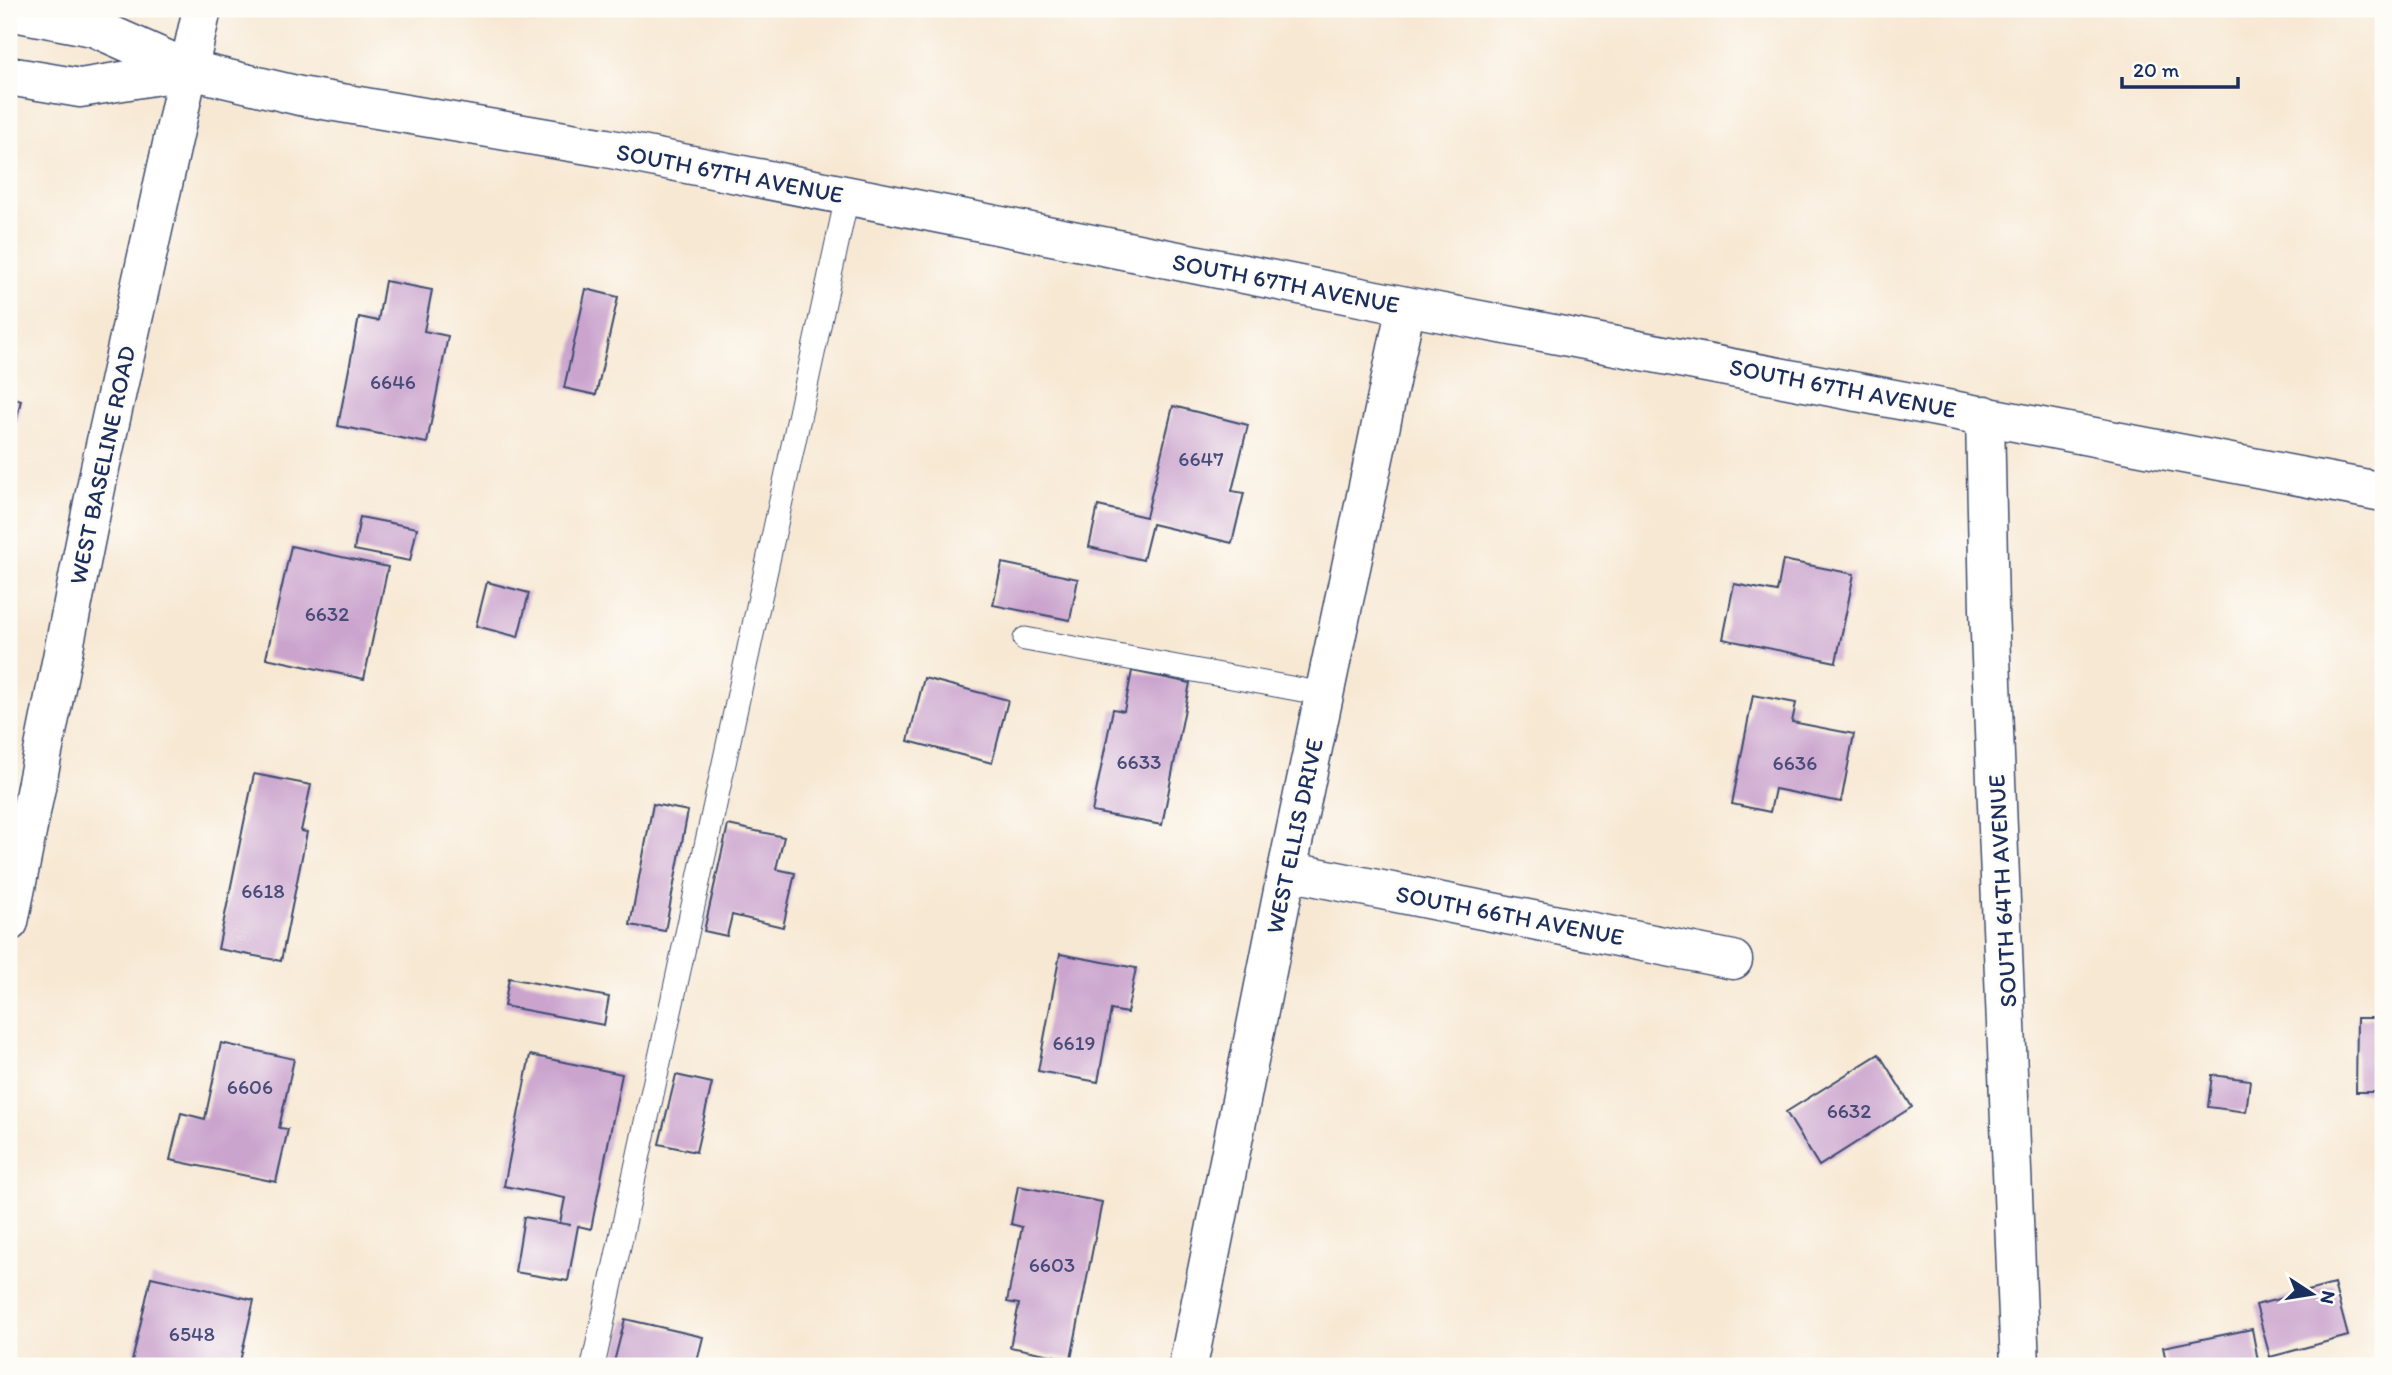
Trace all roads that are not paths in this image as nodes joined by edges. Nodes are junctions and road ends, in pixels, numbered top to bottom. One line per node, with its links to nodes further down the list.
1 (202, 9): 3 (main road, WEST BASELINE ROAD)
2 (9, 10): 3 (main road)
3 (190, 70): 4 (main road); 5 (main road, SOUTH 67TH AVENUE); 12 (main road, WEST BASELINE ROAD)
4 (9, 76)
5 (847, 197): 6 (main road, SOUTH 67TH AVENUE); 14 (lane)
6 (1406, 306): 7 (main road, SOUTH 67TH AVENUE); 10 (main road, WEST ELLIS DRIVE)
7 (1985, 415): 8 (main road, SOUTH 67TH AVENUE); 16 (main road, SOUTH 64TH AVENUE)
8 (2383, 492)
9 (1025, 639): 10 (lane)
10 (1324, 694): 11 (main road, WEST ELLIS DRIVE)
11 (1287, 871): 13 (main road, SOUTH 66TH AVENUE); 15 (main road, WEST ELLIS DRIVE)
12 (9, 922)
13 (1733, 960)
14 (593, 1366)
15 (1188, 1366)
16 (2020, 1366)

